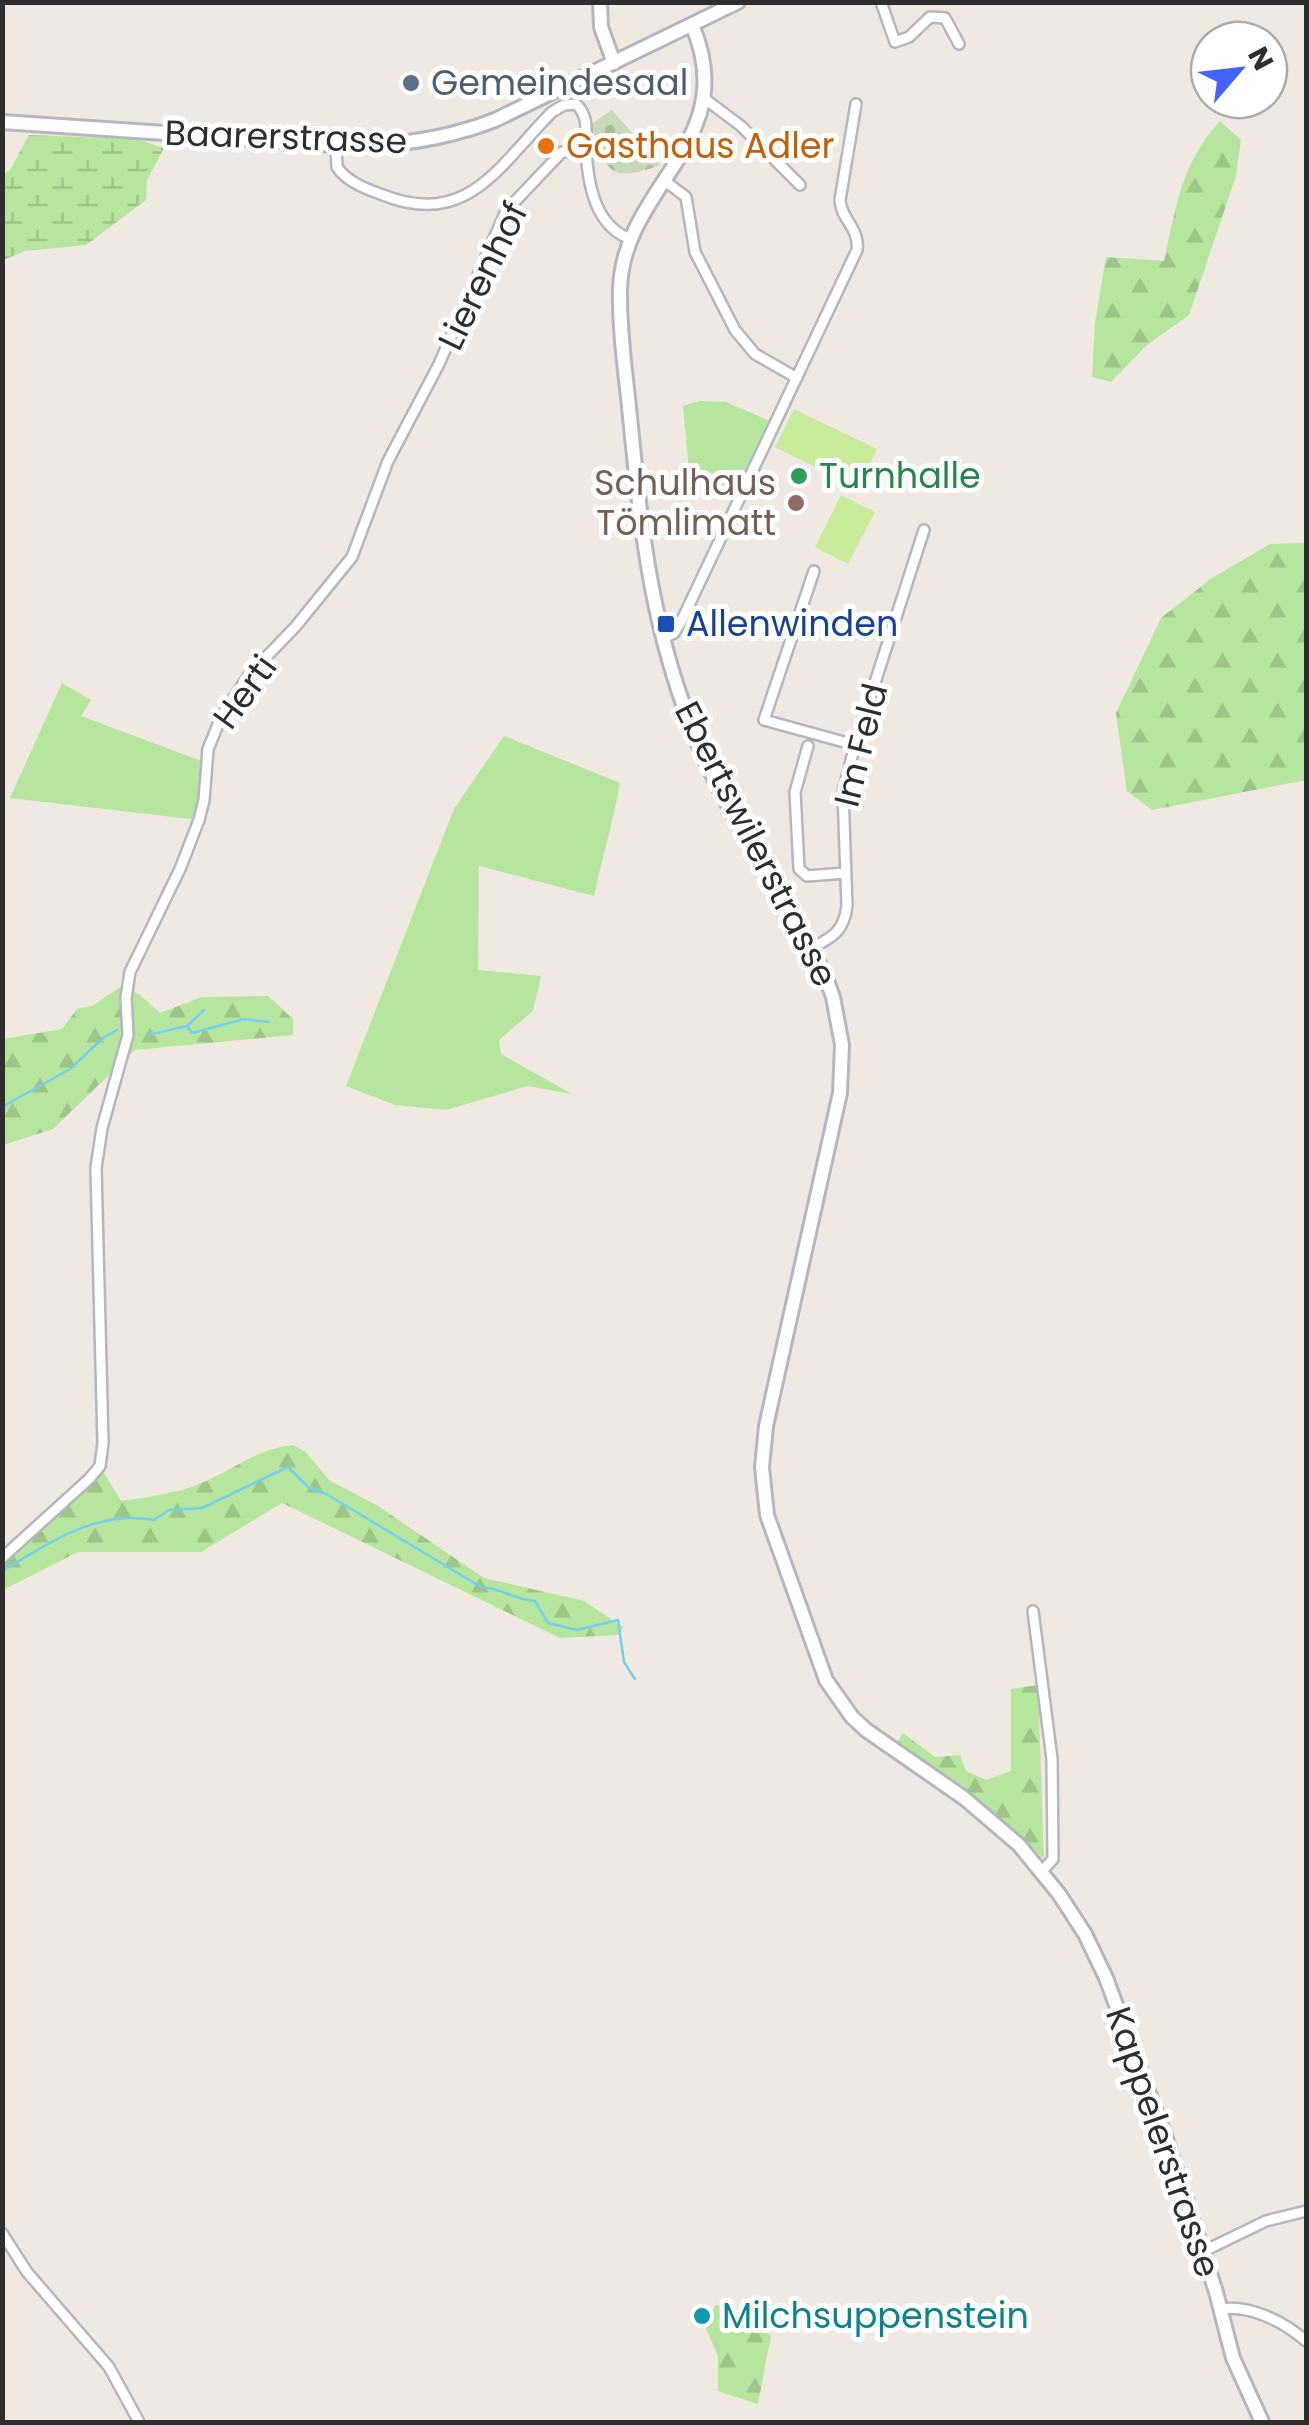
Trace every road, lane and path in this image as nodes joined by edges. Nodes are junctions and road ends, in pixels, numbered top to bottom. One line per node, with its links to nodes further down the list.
1 (600, 2): 6 (street)
2 (738, 2): 4 (street, Baarerstrasse)
3 (881, 2): 5 (street)
4 (692, 25): 6 (street, Baarerstrasse); 7 (street, Ebertswilerstrasse)
5 (959, 44)
6 (614, 63): 10 (street, Baarerstrasse)
7 (705, 99): 12 (street, Ebertswilerstrasse); 13 (street)
8 (856, 104): 15 (street)
9 (2, 122): 10 (street, Baarerstrasse)
10 (336, 145): 11 (street, Lierenhof)
11 (586, 151): 14 (street, Lierenhof); 16 (street, Lierenhof)
12 (666, 181): 14 (street, Ebertswilerstrasse); 15 (street)
13 (800, 185)
14 (631, 239): 19 (street, Ebertswilerstrasse)
15 (798, 378): 19 (street)
16 (405, 430): 24 (street, Herti)
17 (924, 530): 20 (street, Im Feld)
18 (814, 571): 20 (street)
19 (662, 639): 23 (street, Ebertswilerstrasse)
20 (855, 744): 22 (street, Im Feld)
21 (808, 746): 22 (street)
22 (844, 874): 23 (street, Im Feld)
23 (812, 948): 26 (street, Ebertswilerstrasse)
24 (2, 1558)
25 (1033, 1612): 26 (street)
26 (1042, 1871): 29 (street, Kappelerstrasse)
27 (1306, 2211): 29 (street)
28 (2, 2233): 32 (street)
29 (1202, 2252): 30 (street, Kappelerstrasse)
30 (1220, 2309): 31 (street); 33 (street, Kappelerstrasse)
31 (1306, 2341)
32 (139, 2422)
33 (1262, 2422)

